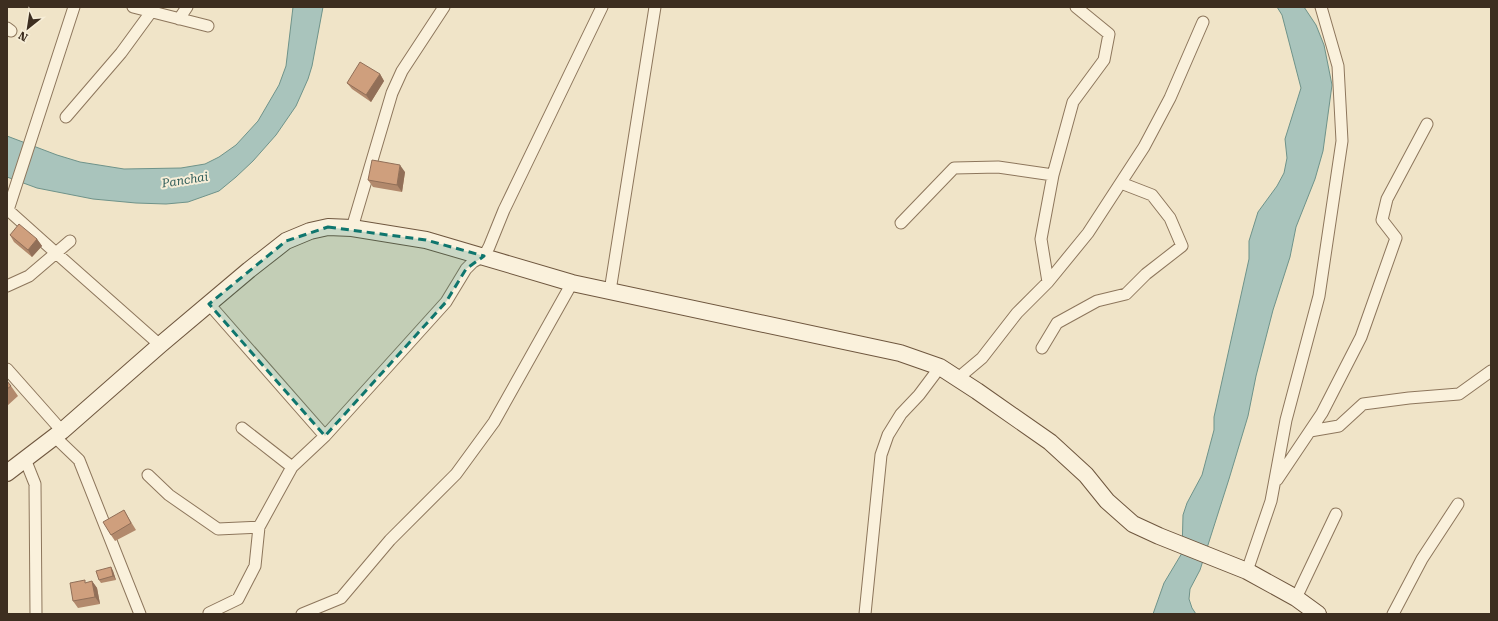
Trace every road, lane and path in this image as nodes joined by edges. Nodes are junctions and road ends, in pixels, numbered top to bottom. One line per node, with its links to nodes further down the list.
1 (74, 7): 20 (street)
2 (133, 7): 9 (street)
3 (187, 7): 10 (street)
4 (444, 7): 18 (street)
5 (602, 7): 21 (street)
6 (655, 7): 25 (street)
7 (1076, 7): 15 (street)
8 (1321, 7): 41 (street)
9 (151, 12): 10 (street); 13 (street)
10 (179, 19): 12 (street)
11 (1203, 22): 16 (street)
12 (208, 26)
13 (66, 117)
14 (1427, 124): 34 (street)
15 (1053, 175): 17 (street); 22 (street)
16 (1121, 183): 22 (street); 28 (street)
17 (901, 223)
18 (352, 228): 21 (street); 26 (street)
19 (70, 241): 20 (street)
20 (56, 253): 24 (street); 27 (street)
21 (484, 256): 23 (street); 36 (street)
22 (1048, 282): 32 (street)
23 (572, 283): 25 (street); 50 (street)
24 (7, 286)
25 (610, 291): 29 (street)
26 (209, 304): 27 (street); 36 (street)
27 (160, 345): 35 (street)
28 (1042, 348)
29 (940, 367): 32 (street); 51 (street)
30 (7, 368): 35 (street)
31 (1491, 371): 34 (street)
32 (957, 379): 45 (street)
33 (242, 428): 38 (street)
34 (1310, 431): 41 (street)
35 (58, 434): 37 (street); 49 (street)
36 (325, 436): 38 (street)
37 (25, 459): 39 (street); 48 (street)
38 (292, 467): 44 (street)
39 (7, 473)
40 (148, 475): 44 (street)
41 (1275, 483): 45 (street)
42 (1458, 504): 53 (street)
43 (1336, 514): 46 (street)
44 (259, 527): 47 (street)
45 (1247, 571): 46 (street)
46 (1296, 598): 52 (street)
47 (209, 613)
48 (36, 614)
49 (140, 614)
50 (302, 614)
51 (864, 614)
52 (1318, 614)
53 (1393, 614)

